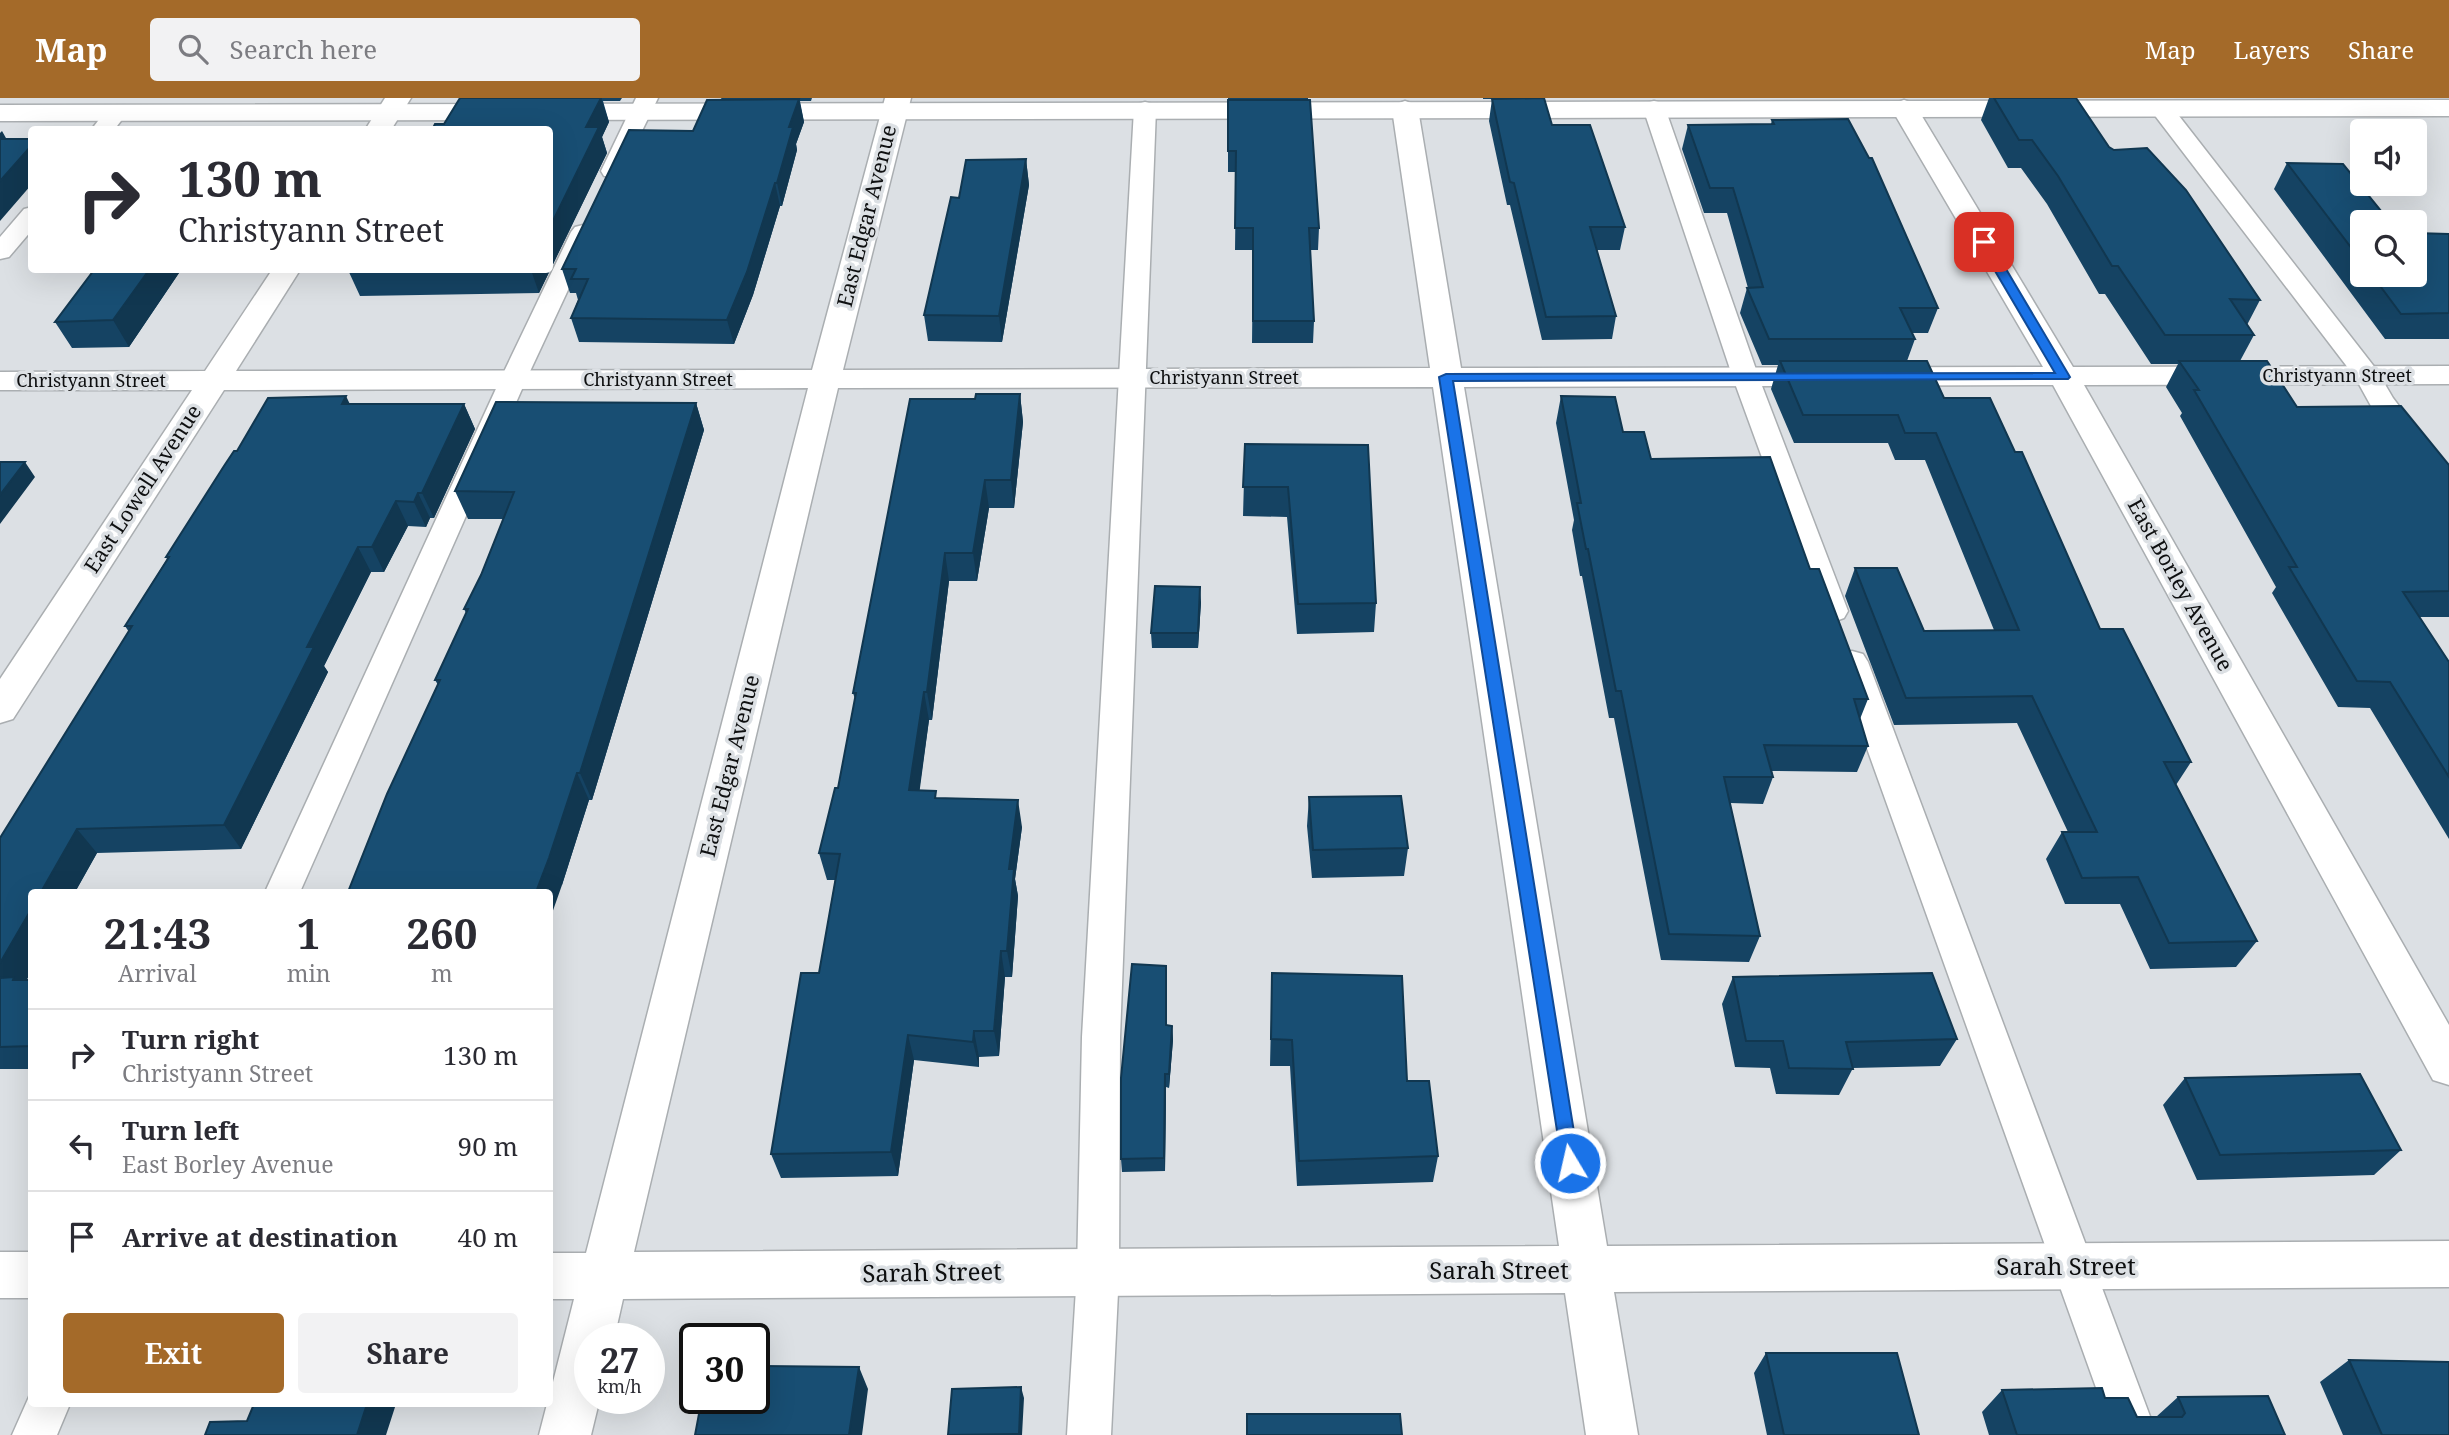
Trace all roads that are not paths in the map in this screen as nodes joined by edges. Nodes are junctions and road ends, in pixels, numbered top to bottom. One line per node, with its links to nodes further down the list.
1 (2416, 103): 6 (street); 11 (street)
2 (644, 104): 3 (street); 10 (street); 22 (lane)
3 (896, 104): 7 (street); 23 (street, East Edgar Avenue)
4 (1905, 107): 5 (street); 6 (street); 21 (street, East Borley Avenue)
5 (1654, 108): 8 (street); 20 (lane)
6 (2161, 108): 16 (lane)
7 (1145, 109): 8 (street); 18 (lane)
8 (1405, 109): 19 (street)
9 (0, 113): 12 (street)
10 (388, 113): 12 (street)
11 (2444, 118)
12 (109, 121)
13 (28, 219): 14 (lane)
14 (0, 252)
15 (284, 273): 25 (street, East Lowell Avenue)
16 (2367, 375): 17 (street, Christyann Street); 21 (street, Christyann Street); 26 (lane)
17 (2449, 375)
18 (1133, 377): 19 (street, Christyann Street); 23 (street, Christyann Street); 33 (lane)
19 (1446, 377): 20 (street, Christyann Street); 32 (street)
20 (1746, 377): 21 (street, Christyann Street); 31 (lane)
21 (2064, 377): 29 (street, East Borley Avenue)
22 (513, 380): 23 (street, Christyann Street); 25 (street, Christyann Street); 28 (lane)
23 (825, 380): 37 (street, East Edgar Avenue)
24 (0, 381): 25 (street, Christyann Street)
25 (213, 381): 27 (street, East Lowell Avenue)
26 (2449, 492)
27 (0, 709)
28 (283, 889)
29 (2449, 1066)
30 (2449, 1264): 31 (street, Sarah Street)
31 (2071, 1267): 32 (street, Sarah Street); 43 (lane)
32 (1587, 1271): 33 (street, Sarah Street); 42 (street)
33 (1098, 1272): 37 (street, Sarah Street); 41 (lane)
34 (0, 1275): 35 (street)
35 (28, 1275)
36 (553, 1276): 37 (street, Sarah Street)
37 (605, 1276): 40 (street, East Edgar Avenue)
38 (47, 1407): 39 (lane)
39 (34, 1435)
40 (565, 1435)
41 (1089, 1435)
42 (1612, 1435)
43 (2135, 1435)

